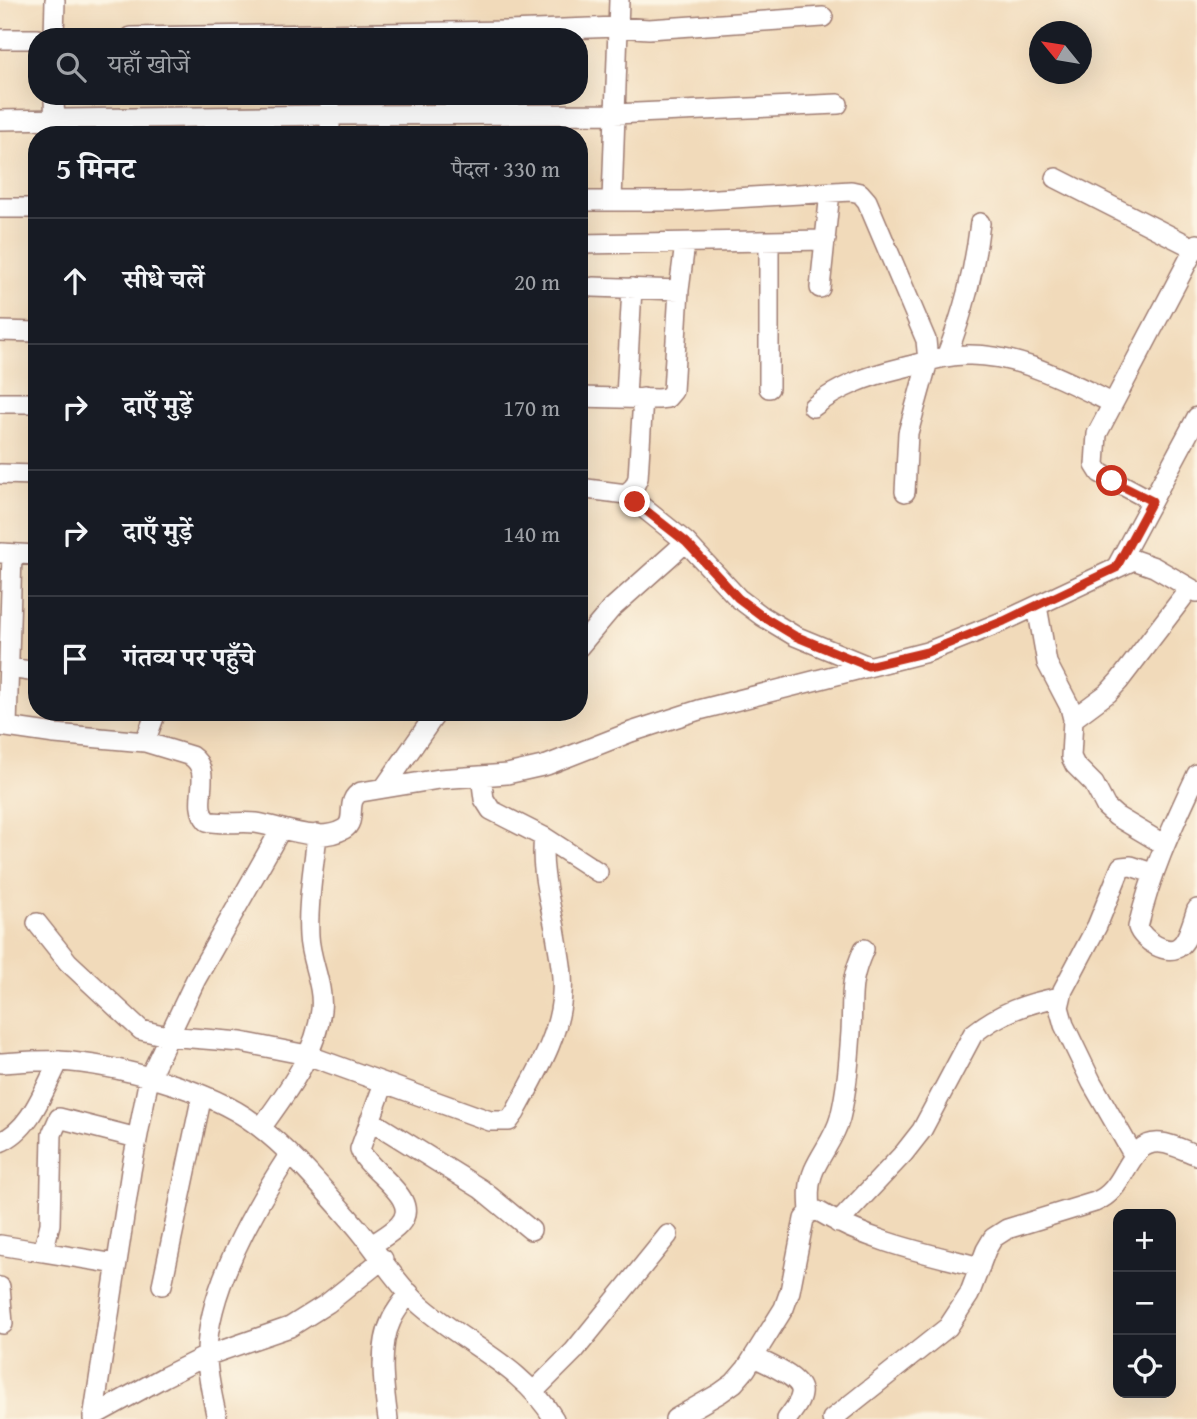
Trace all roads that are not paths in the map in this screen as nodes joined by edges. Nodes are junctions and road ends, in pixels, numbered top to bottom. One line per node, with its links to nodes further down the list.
1 (55, 0): 5 (street)
2 (619, 0): 4 (street)
3 (823, 17): 4 (street)
4 (618, 27): 6 (street); 12 (street)
5 (54, 28)
6 (582, 28)
7 (0, 39): 8 (street)
8 (28, 39)
9 (838, 104): 12 (street)
10 (54, 105): 15 (street)
11 (329, 105): 12 (street); 16 (street); 17 (street)
12 (614, 114): 20 (street)
13 (0, 120): 14 (street)
14 (46, 126)
15 (54, 126)
16 (66, 126)
17 (330, 126)
18 (1056, 178): 29 (street)
19 (830, 192): 20 (street); 25 (street); 36 (street)
20 (612, 200): 21 (street)
21 (588, 201)
22 (0, 208): 23 (street)
23 (28, 208)
24 (980, 223): 36 (street)
25 (826, 240): 26 (street); 32 (street)
26 (769, 242): 28 (street); 37 (street)
27 (588, 244): 28 (street)
28 (685, 244): 33 (street)
29 (1196, 246): 42 (street)
30 (593, 287): 31 (street)
31 (632, 288): 33 (street); 39 (street)
32 (820, 288)
33 (679, 290): 39 (street)
34 (0, 331): 35 (street)
35 (28, 332)
36 (937, 359): 42 (street); 43 (street); 48 (street)
37 (769, 388)
38 (588, 397): 39 (street)
39 (635, 398): 49 (street)
40 (0, 403): 41 (street)
41 (28, 403)
42 (1112, 403): 50 (street)
43 (813, 407)
44 (1196, 422): 50 (street)
45 (0, 474): 46 (street)
46 (28, 475)
47 (588, 489): 49 (street)
48 (905, 492)
49 (626, 494): 51 (street)
50 (1152, 501): 54 (street)
51 (686, 542): 57 (street); 58 (street)
52 (6, 554): 53 (street); 59 (street)
53 (28, 555)
54 (1116, 568): 55 (street); 56 (street)
55 (1194, 590): 61 (street)
56 (1037, 606): 58 (street); 61 (street)
57 (588, 636)
58 (868, 666): 67 (street)
59 (9, 668): 60 (street); 64 (street)
60 (28, 671)
61 (1073, 719): 72 (street)
62 (153, 721): 65 (street)
63 (431, 721): 68 (street)
64 (4, 727): 65 (street)
65 (145, 742): 69 (street)
66 (1197, 774): 72 (street)
67 (481, 776): 68 (street); 71 (street)
68 (384, 788): 70 (street)
69 (281, 829): 70 (street); 79 (street)
70 (317, 834): 80 (street)
71 (544, 837): 73 (street); 84 (street)
72 (1163, 844): 74 (street)
73 (598, 872)
74 (1152, 873): 75 (street); 78 (street)
75 (1197, 909)
76 (37, 923): 79 (street)
77 (864, 949): 93 (street)
78 (1060, 997): 92 (street); 94 (street)
79 (167, 1036): 80 (street); 83 (street)
80 (307, 1055): 84 (street); 87 (street)
81 (59, 1061): 82 (street); 83 (street); 89 (street)
82 (0, 1063)
83 (149, 1078): 85 (street); 88 (street)
84 (384, 1083): 86 (street)
85 (202, 1096): 87 (street); 102 (street)
86 (370, 1120): 95 (street); 99 (street)
87 (261, 1128): 90 (street)
88 (137, 1138): 98 (street); 100 (street)
89 (0, 1142)
90 (289, 1155): 99 (street); 106 (street)
91 (1197, 1155): 92 (street)
92 (1134, 1156): 101 (street)
93 (810, 1212): 94 (street); 107 (street)
94 (838, 1223): 101 (street)
95 (531, 1230)
96 (668, 1235): 108 (street)
97 (0, 1245): 98 (street)
98 (43, 1252): 100 (street)
99 (378, 1252): 104 (street); 106 (street)
100 (116, 1264): 109 (street)
101 (980, 1267): 115 (street)
102 (162, 1285)
103 (0, 1287): 105 (street)
104 (409, 1293): 108 (street); 111 (street)
105 (3, 1324)
106 (206, 1356): 109 (street); 110 (street)
107 (754, 1357): 113 (street); 114 (street)
108 (534, 1391): 112 (street)
109 (93, 1418)
110 (217, 1419)
111 (388, 1419)
112 (554, 1419)
113 (675, 1419)
114 (787, 1419)
115 (832, 1419)

